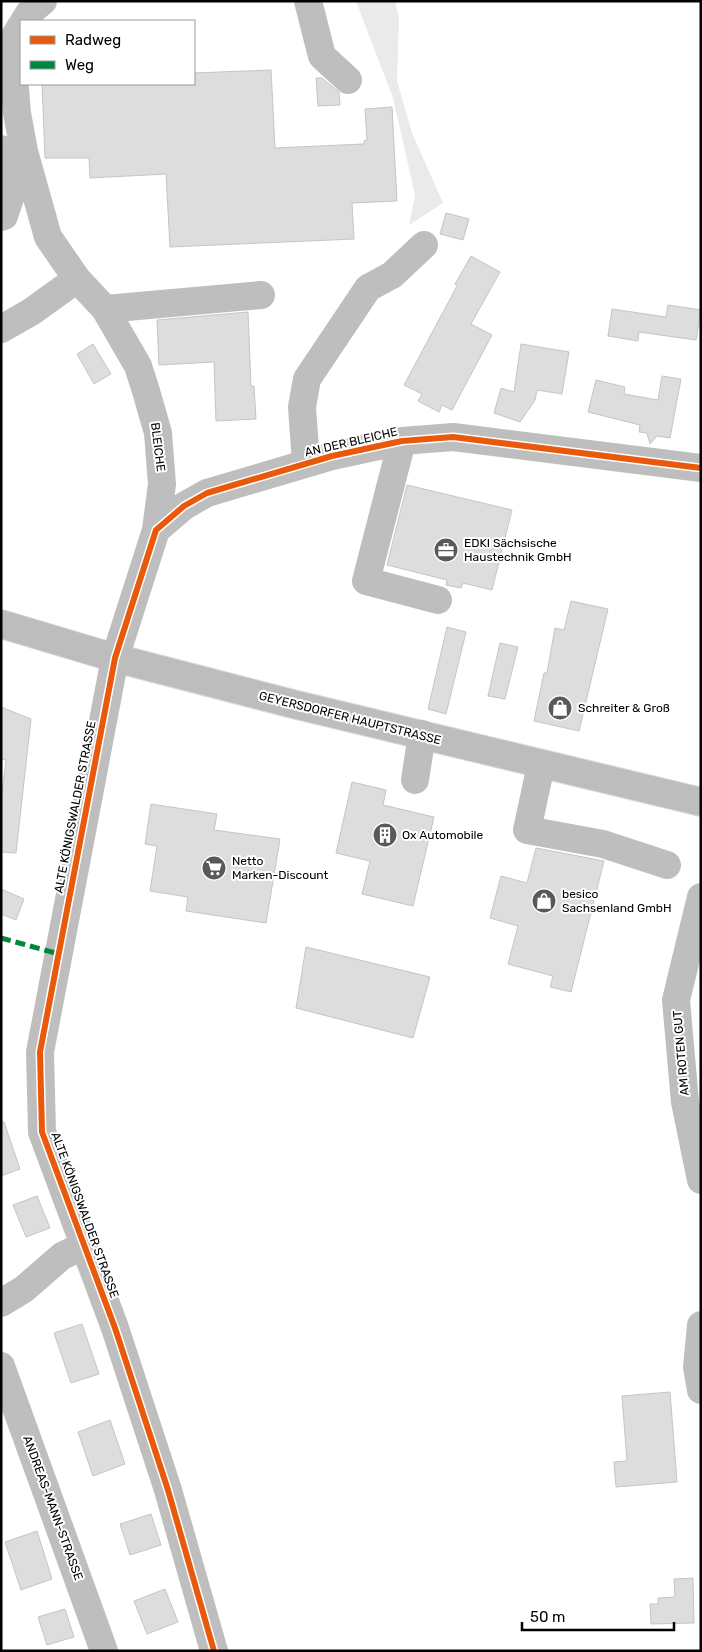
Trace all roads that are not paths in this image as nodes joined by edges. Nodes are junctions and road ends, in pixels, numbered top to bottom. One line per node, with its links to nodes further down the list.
1 (43, 1): 3 (street)
2 (308, 1): 5 (street)
3 (25, 20)
4 (20, 28): 9 (street, BLEICHE)
5 (348, 80)
6 (1, 149): 7 (street)
7 (3, 217)
8 (424, 245): 14 (street)
9 (77, 279): 11 (street, BLEICHE); 12 (street)
10 (261, 295): 11 (street)
11 (105, 309): 16 (street, BLEICHE)
12 (1, 329)
13 (402, 441): 14 (street, AN DER BLEICHE); 15 (street, AN DER BLEICHE); 17 (street)
14 (306, 464): 16 (street, AN DER BLEICHE)
15 (701, 468)
16 (156, 530): 19 (street)
17 (438, 600)
18 (1, 624): 19 (main road, GEYERSDORFER HAUPTSTRASSE)
19 (115, 658): 20 (main road, GEYERSDORFER HAUPTSTRASSE); 27 (street, ALTE KÖNIGSWALDER STRASSE)
20 (422, 734): 21 (main road, GEYERSDORFER HAUPTSTRASSE); 22 (street)
21 (541, 765): 23 (main road, GEYERSDORFER HAUPTSTRASSE); 24 (street)
22 (415, 780)
23 (701, 802)
24 (667, 865)
25 (701, 897): 26 (street, AM ROTEN GUT)
26 (701, 1180)
27 (83, 1246): 28 (street); 33 (street, ALTE KÖNIGSWALDER STRASSE)
28 (1, 1303)
29 (701, 1325): 31 (street)
30 (1, 1366): 32 (street, ANDREAS-MANN-STRASSE)
31 (701, 1390)
32 (104, 1651)
33 (214, 1651)

